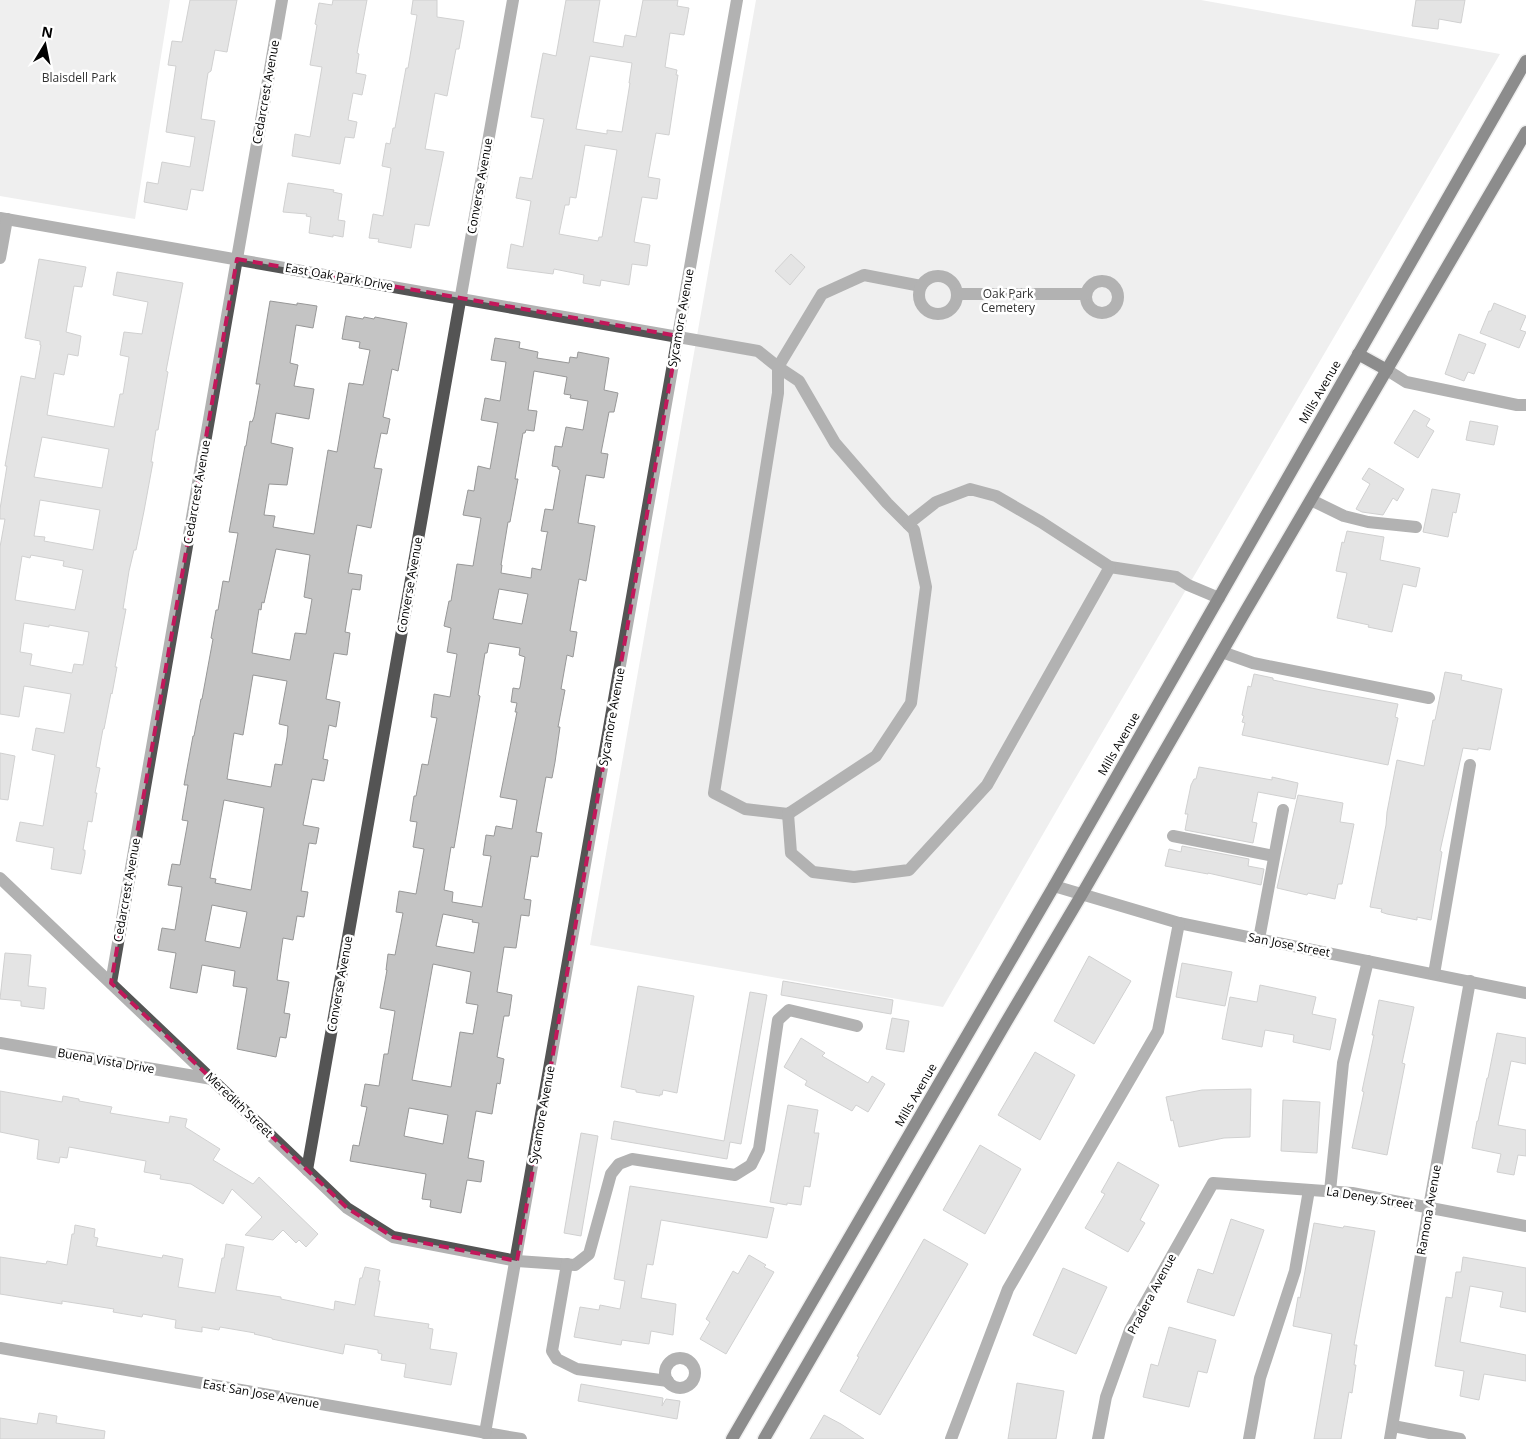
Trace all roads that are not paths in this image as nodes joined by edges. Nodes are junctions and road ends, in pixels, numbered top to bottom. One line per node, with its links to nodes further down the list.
1 (282, 0): 8 (street, Cedarcrest Avenue)
2 (512, 0): 12 (street, Converse Avenue)
3 (737, 0): 13 (street, Sycamore Avenue)
4 (1526, 61): 14 (main road, Mills Avenue)
5 (1526, 132): 16 (main road)
6 (3, 219): 7 (street); 8 (street, East Oak Park Drive)
7 (0, 258)
8 (238, 259): 12 (street, East Oak Park Drive); 38 (street, Cedarcrest Avenue)
9 (921, 286): 10 (street); 10 (street); 15 (street)
10 (957, 294): 11 (street)
11 (1086, 294)
12 (461, 298): 13 (street, East Oak Park Drive); 43 (street, Converse Avenue)
13 (678, 336): 15 (street, East Oak Park Drive); 49 (street, Sycamore Avenue)
14 (1358, 354): 16 (main road); 22 (main road, Mills Avenue)
15 (778, 367): 19 (street, East Oak Park Drive); 27 (street)
16 (1386, 370): 17 (street); 18 (main road)
17 (1526, 405)
18 (1311, 500): 20 (street); 23 (main road)
19 (908, 524): 21 (street); 27 (street)
20 (1416, 527)
21 (1110, 567): 22 (street); 27 (street)
22 (1219, 598): 31 (main road, Mills Avenue)
23 (1222, 652): 24 (street); 32 (main road)
24 (1429, 698)
25 (1470, 766): 36 (street)
26 (1283, 810): 29 (street)
27 (788, 814)
28 (1173, 836): 29 (street)
29 (1274, 856): 34 (street)
30 (0, 878): 38 (street, Meredith Street)
31 (1054, 886): 32 (street, San Jose Street); 56 (main road, Mills Avenue)
32 (1082, 894): 33 (street, San Jose Street); 57 (main road)
33 (1179, 923): 34 (street, San Jose Street); 58 (street)
34 (1259, 939): 35 (street, San Jose Street)
35 (1368, 961): 36 (street, San Jose Street); 46 (street)
36 (1434, 974): 37 (street, San Jose Street)
37 (1470, 981): 39 (street, San Jose Street); 47 (street, Ramona Avenue)
38 (111, 983): 42 (street, Meredith Street)
39 (1526, 992)
40 (858, 1026): 50 (street)
41 (0, 1043): 42 (street, Buena Vista Drive)
42 (212, 1079): 43 (street, Meredith Street)
43 (308, 1170): 49 (street, Meredith Street)
44 (1213, 1183): 45 (street, La Deney Street); 59 (street, Pradera Avenue)
45 (1309, 1190): 46 (street, La Deney Street); 60 (street)
46 (1330, 1191): 47 (street, La Deney Street)
47 (1429, 1207): 48 (street, La Deney Street); 53 (street, Ramona Avenue)
48 (1526, 1226)
49 (516, 1261): 50 (street, Meredith Street); 54 (street, Sycamore Avenue)
50 (567, 1264): 52 (street)
51 (0, 1348): 54 (street, East San Jose Avenue)
52 (668, 1381)
53 (1392, 1426): 61 (street, Ramona Avenue); 62 (street)
54 (485, 1433): 55 (street, East San Jose Avenue)
55 (521, 1439)
56 (732, 1439)
57 (764, 1439)
58 (951, 1439)
59 (1098, 1439)
60 (1249, 1439)
61 (1390, 1439)
62 (1460, 1439)

